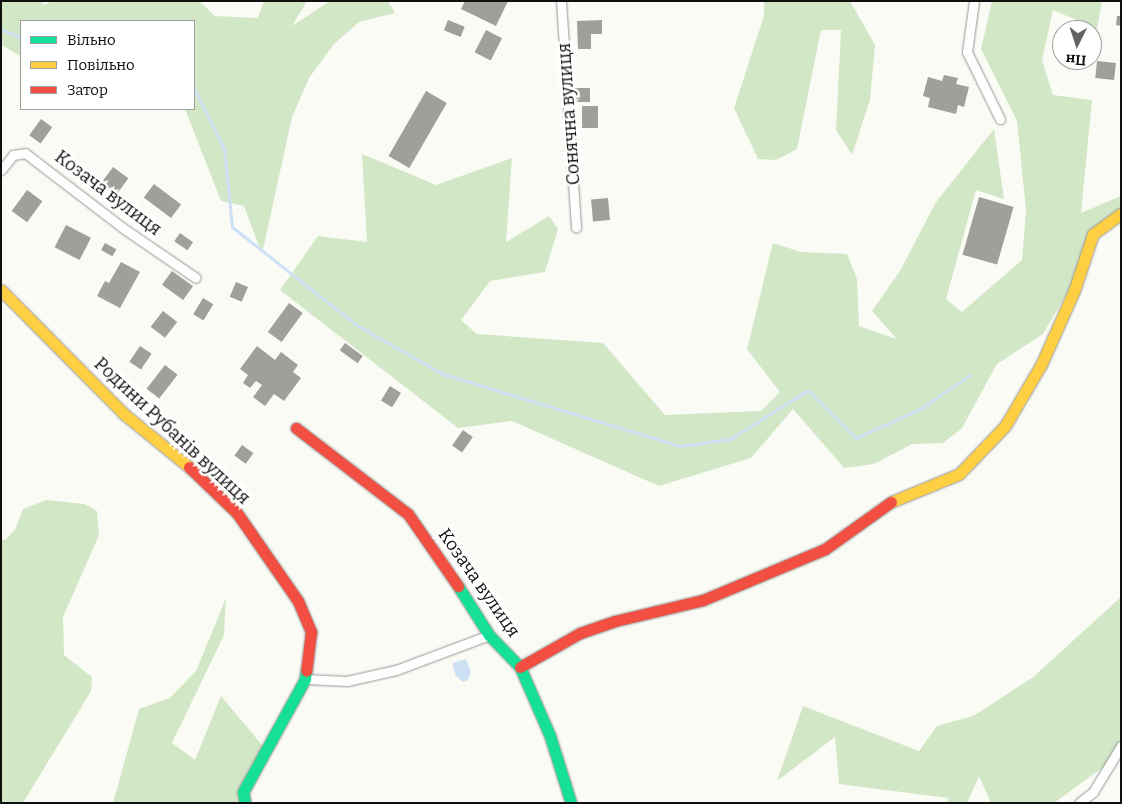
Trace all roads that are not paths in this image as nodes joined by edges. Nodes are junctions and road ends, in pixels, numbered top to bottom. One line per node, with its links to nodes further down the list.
1 (562, 1): 6 (street, Сонячна вулиця)
2 (974, 1): 3 (street)
3 (1000, 119)
4 (1, 170): 7 (street, Козача вулиця)
5 (1121, 214): 11 (street)
6 (576, 228)
7 (196, 278)
8 (1, 290): 12 (street, Родини Рубанів вулиця)
9 (296, 428): 10 (street, Козача вулиця)
10 (489, 635): 11 (street, Козача вулиця); 12 (street)
11 (520, 667): 15 (street, Козача вулиця)
12 (305, 679): 14 (street, Родини Рубанів вулиця)
13 (1121, 746): 16 (street)
14 (245, 803)
15 (570, 803)
16 (1079, 803)

